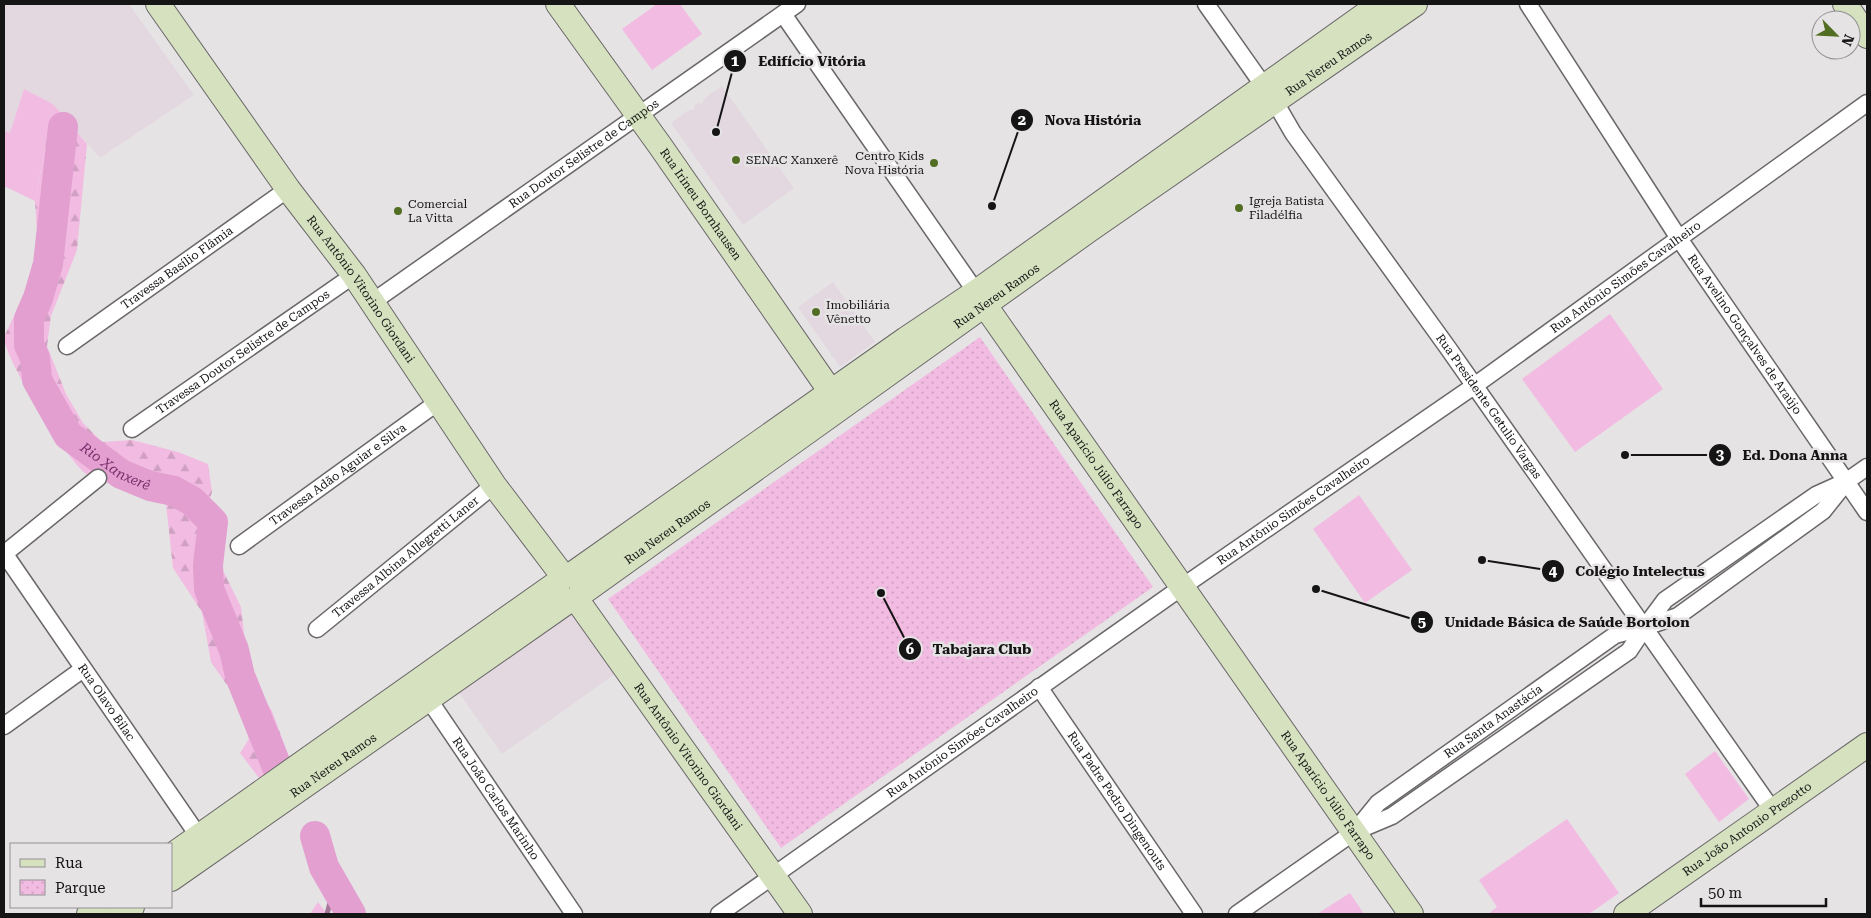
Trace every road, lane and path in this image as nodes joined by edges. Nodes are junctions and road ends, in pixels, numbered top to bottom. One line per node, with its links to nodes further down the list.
1 (158, 4): 15 (street, Rua Antônio Vitorino Giordani)
2 (558, 4): 14 (street, Rua Irineu Bornhausen)
3 (797, 4): 9 (street, Rua Doutor Selistre de Campos)
4 (1206, 4): 12 (street, Rua Presidente Getulio Vargas)
5 (1380, 4): 10 (street, Rua Nereu Ramos)
6 (1415, 4): 10 (street, Rua Nereu Ramos)
7 (1528, 4): 16 (street, Rua Avelino Gonçalves de Araújo)
8 (1845, 4): 11 (street)
9 (783, 14): 14 (street, Rua Doutor Selistre de Campos); 18 (street, Rua Aparício Júlio Farrapo)
10 (1354, 34): 12 (street, Rua Nereu Ramos)
11 (1867, 36)
12 (1269, 94): 18 (street, Rua Nereu Ramos); 21 (street, Rua Presidente Getulio Vargas)
13 (1867, 103): 16 (street, Rua Antônio Simões Cavalheiro)
14 (638, 114): 19 (street, Rua Doutor Selistre de Campos); 22 (street, Rua Irineu Bornhausen)
15 (288, 189): 17 (street, Rua Antônio Vitorino Giordani); 20 (street, Travessa Basílio Flâmia)
16 (1680, 240): 21 (street, Rua Antônio Simões Cavalheiro); 27 (street, Rua Avelino Gonçalves de Araújo)
17 (354, 275): 19 (street, Rua Antônio Vitorino Giordani); 24 (street, Travessa Doutor Selistre de Campos)
18 (980, 299): 22 (street, Rua Nereu Ramos); 36 (street, Rua Aparício Júlio Farrapo)
19 (371, 303): 23 (street, Rua Antônio Vitorino Giordani)
20 (67, 346)
21 (1474, 386): 36 (street, Rua Antônio Simões Cavalheiro); 38 (street, Rua Presidente Getulio Vargas)
22 (836, 400): 37 (street, Rua Nereu Ramos)
23 (438, 402): 28 (street, Rua Antônio Vitorino Giordani); 32 (street, Travessa Adão Aguiar e Silva)
24 (132, 429)
25 (1867, 467): 27 (street, Rua Santa Anastácia)
26 (98, 478): 33 (street)
27 (1847, 481): 29 (street, Rua Avelino Gonçalves de Araújo); 30 (street, Rua Santa Anastácia); 31 (street, Rua Santa Anastácia)
28 (494, 485): 37 (street, Rua Antônio Vitorino Giordani); 39 (street, Travessa Albina Allegretti Laner)
29 (1867, 512)
30 (1765, 529): 31 (street); 34 (street, Rua Santa Anastácia)
31 (1775, 545): 35 (street, Rua Santa Anastácia)
32 (239, 546)
33 (4, 553): 40 (street, Rua Olavo Bilac)
34 (1712, 566): 35 (street); 38 (street, Rua Santa Anastácia)
35 (1723, 583): 38 (street, Rua Santa Anastácia)
36 (1182, 587): 42 (street, Rua Antônio Simões Cavalheiro); 52 (street, Rua Aparício Júlio Farrapo)
37 (570, 588): 43 (street, Rua Nereu Ramos); 55 (street, Rua Antônio Vitorino Giordani)
38 (1644, 627): 41 (street, Rua Santa Anastácia); 44 (street, Rua Santa Anastácia); 51 (street, Rua Presidente Getulio Vargas)
39 (317, 629)
40 (83, 669): 46 (street); 53 (street, Rua Olavo Bilac)
41 (1557, 676): 44 (street); 45 (street, Rua Santa Anastácia)
42 (1039, 687): 55 (street, Rua Antônio Simões Cavalheiro); 60 (street, Rua Padre Pedro Dingenouts)
43 (422, 691): 53 (street, Rua Nereu Ramos); 57 (street, Rua João Carlos Marinho)
44 (1569, 693): 47 (street, Rua Santa Anastácia)
45 (1492, 722): 47 (street); 49 (street, Rua Santa Anastácia)
46 (4, 726)
47 (1504, 738): 50 (street, Rua Santa Anastácia)
48 (1867, 745): 51 (street, Rua João Antonio Prezotto)
49 (1432, 764): 50 (street); 52 (street, Rua Santa Anastácia)
50 (1443, 780): 52 (street, Rua Santa Anastácia)
51 (1773, 811): 63 (street, Rua João Antonio Prezotto)
52 (1354, 832): 61 (street, Rua Santa Anastácia); 62 (street, Rua Aparício Júlio Farrapo)
53 (204, 844): 54 (street, Rua Nereu Ramos); 56 (street, Rua Nereu Ramos)
54 (172, 856)
55 (773, 876): 58 (street, Rua Antônio Simões Cavalheiro); 59 (street, Rua Antônio Vitorino Giordani)
56 (172, 878)
57 (574, 914)
58 (719, 914)
59 (800, 914)
60 (1194, 914)
61 (1236, 914)
62 (1411, 914)
63 (1626, 914)

